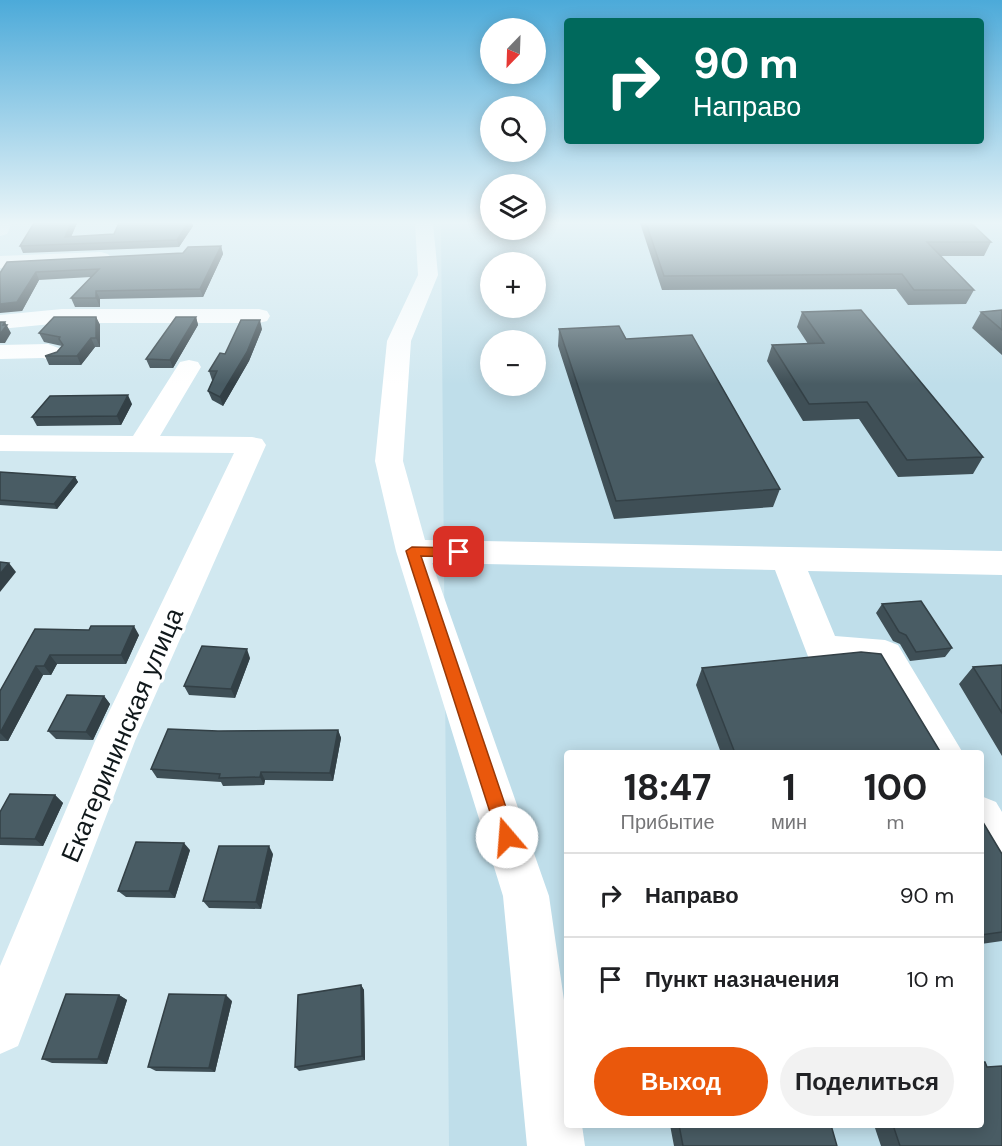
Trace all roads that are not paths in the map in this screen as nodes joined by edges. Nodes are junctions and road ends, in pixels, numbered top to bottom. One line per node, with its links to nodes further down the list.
1 (427, 276): 9 (street)
2 (259, 316): 3 (street)
3 (0, 322)
4 (0, 352): 5 (street)
5 (53, 354)
6 (189, 367): 8 (street)
7 (0, 442): 8 (street)
8 (141, 444): 15 (street, Екатерининская улица)
9 (412, 551): 10 (street); 16 (street)
10 (787, 559): 11 (street); 12 (street)
11 (1002, 563)
12 (941, 750)
13 (984, 822): 14 (street)
14 (1002, 853)
15 (0, 1028)
16 (556, 1146)

